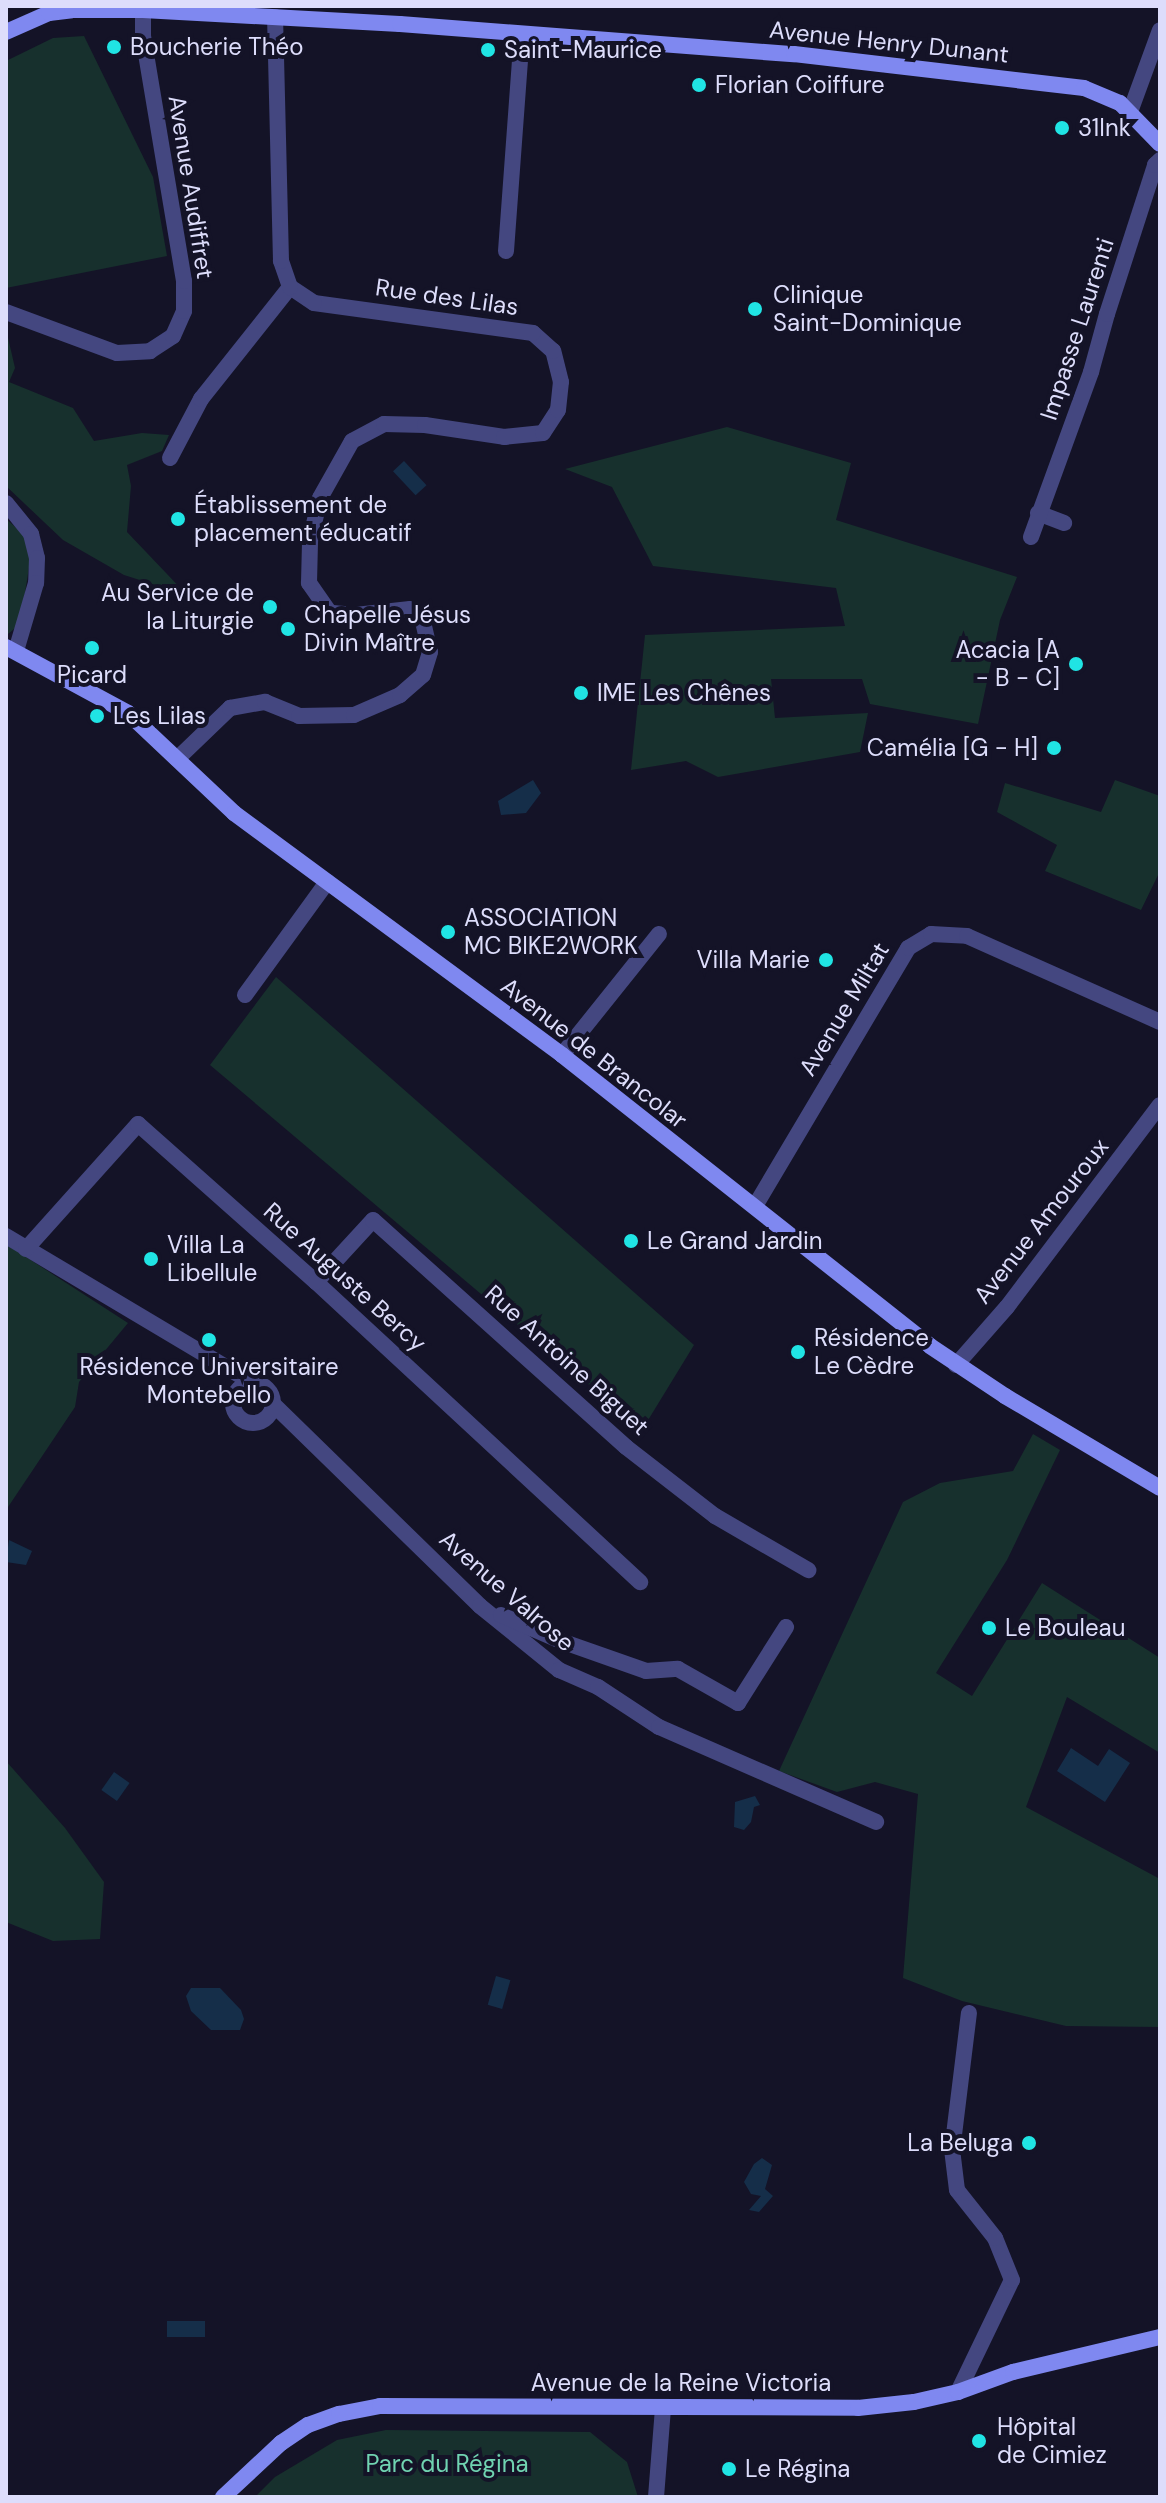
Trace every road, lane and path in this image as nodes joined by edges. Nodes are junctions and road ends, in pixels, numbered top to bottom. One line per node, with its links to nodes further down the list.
1 (407, 6): 5 (street)
2 (143, 10): 3 (street, Avenue Henry Dunant); 7 (street, Avenue Henry Dunant); 14 (street, Avenue Audiffret)
3 (235, 10): 4 (street, Avenue Henry Dunant)
4 (275, 17): 5 (street, Avenue Henry Dunant); 13 (street)
5 (400, 24): 8 (street, Avenue Henry Dunant)
6 (1160, 30): 9 (street)
7 (6, 32)
8 (522, 35): 9 (street, Avenue Henry Dunant); 12 (street)
9 (1130, 112): 10 (street, Avenue Henry Dunant)
10 (1160, 144)
11 (1160, 160): 17 (street, Impasse Laurenti)
12 (506, 251)
13 (290, 287): 15 (street); 21 (street, Rue des Lilas)
14 (6, 312)
15 (170, 458)
16 (6, 503): 20 (street)
17 (1038, 513): 18 (street); 19 (street, Impasse Laurenti)
18 (1064, 523)
19 (1031, 537)
20 (11, 649): 21 (street, Avenue de Brancolar)
21 (177, 759): 22 (street, Avenue de Brancolar)
22 (327, 882): 24 (street); 26 (street, Avenue de Brancolar)
23 (659, 934): 26 (street)
24 (245, 995)
25 (1160, 1022): 28 (street, Avenue Miltat)
26 (562, 1055): 28 (street, Avenue de Brancolar)
27 (1160, 1105): 32 (street, Avenue Amouroux)
28 (755, 1206): 32 (street, Avenue de Brancolar)
29 (6, 1236): 30 (street, Avenue Valrose)
30 (26, 1249): 31 (street, Rue Auguste Bercy); 33 (street, Avenue Valrose)
31 (316, 1282): 36 (street, Rue Antoine Biguet); 37 (street, Rue Auguste Bercy)
32 (956, 1365): 35 (street, Avenue de Brancolar)
33 (253, 1383): 34 (street, Avenue Valrose); 34 (street)
34 (273, 1404): 38 (street, Avenue Valrose)
35 (1160, 1488)
36 (808, 1570)
37 (640, 1582)
38 (480, 1606): 39 (street); 40 (street, Avenue Valrose)
39 (786, 1627)
40 (876, 1822)
41 (969, 2013): 43 (street)
42 (1160, 2337): 43 (street, Avenue de la Reine Victoria)
43 (958, 2392): 44 (street, Avenue de la Reine Victoria)
44 (663, 2408): 45 (street, Avenue de la Reine Victoria); 46 (street)
45 (223, 2497)
46 (656, 2497)

